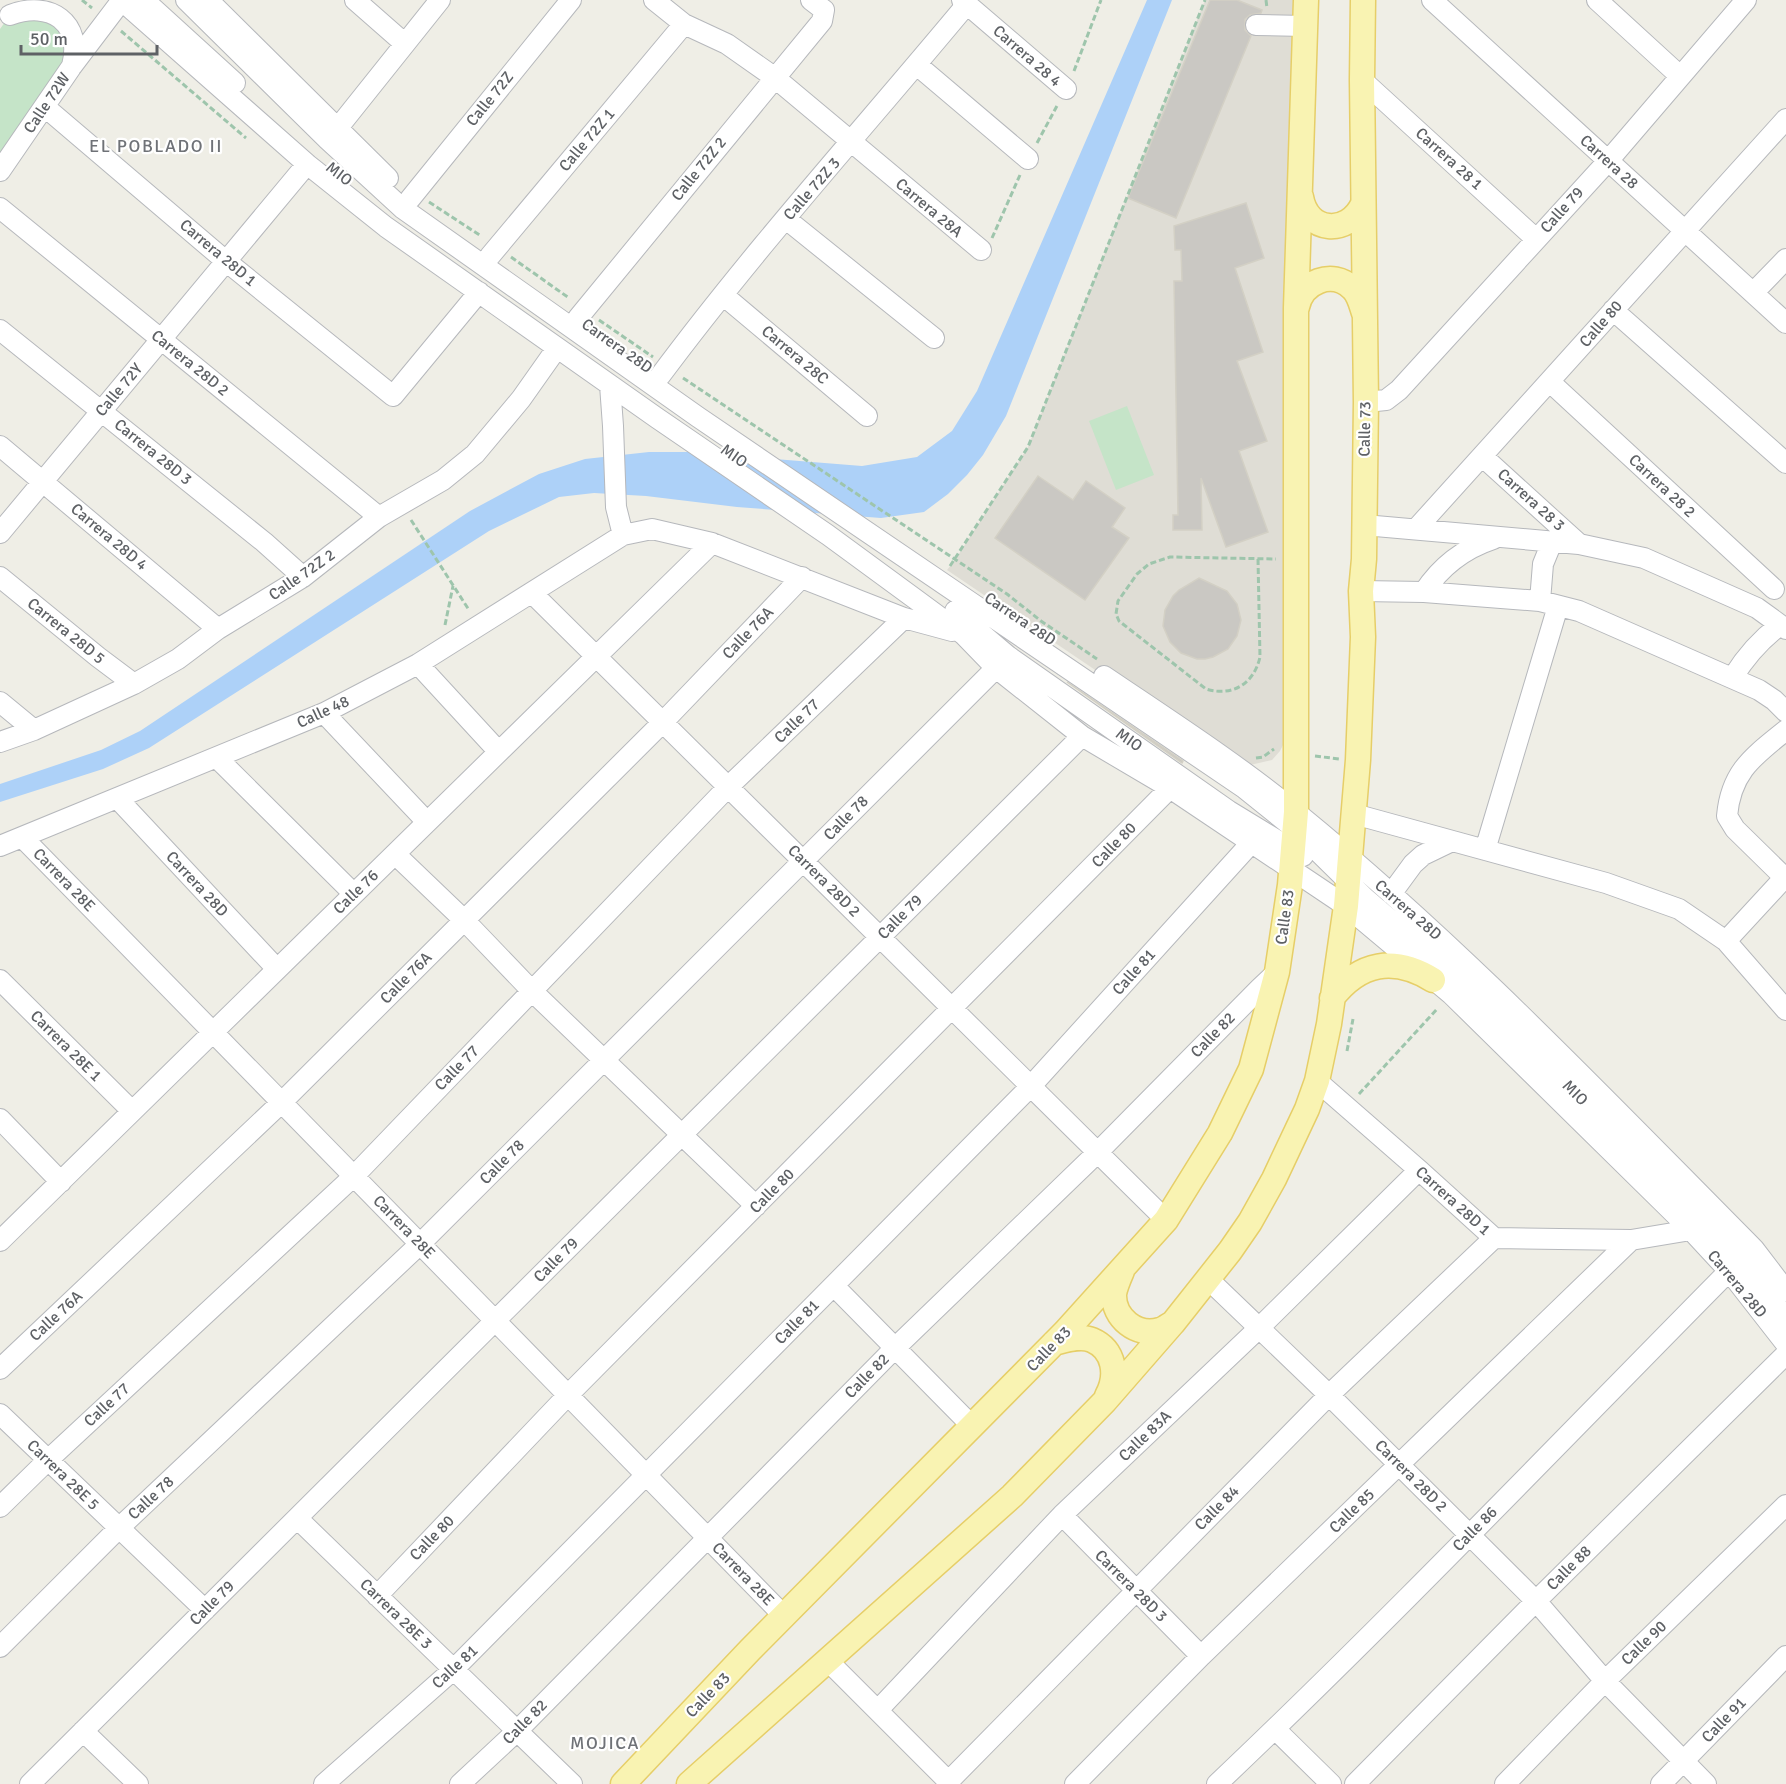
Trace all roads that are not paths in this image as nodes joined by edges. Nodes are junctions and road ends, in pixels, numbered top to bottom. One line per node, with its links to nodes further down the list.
1 (121, 0): 22 (street, Calle 72W); 33 (street, Carrera 28D)
2 (144, 0): 64 (street, MIO)
3 (186, 0): 64 (street, MIO)
4 (208, 0): 29 (street, Carrera 28D)
5 (355, 0): 20 (street)
6 (440, 0): 20 (street)
7 (571, 0): 35 (street, Calle 72Z)
8 (654, 0): 17 (street, Carrera 28A)
9 (811, 0): 24 (street, Calle 72Z 2)
10 (1306, 0): 19 (main road)
11 (1363, 0): 25 (main road, Calle 73)
12 (1432, 0): 32 (street, Carrera 28)
13 (1596, 0): 23 (street)
14 (1745, 0): 23 (street, Calle 79)
15 (964, 2): 21 (street, Calle 72Z 3); 26 (street, Carrera 28 4)
16 (10, 15): 22 (street, Calle 72W)
17 (684, 24): 24 (street, Carrera 28A); 43 (street, Calle 72Z 1)
18 (1256, 25): 19 (street)
19 (1305, 26): 36 (main road)
20 (404, 43): 29 (street)
21 (917, 65): 30 (street, Calle 72Z 3); 31 (street)
22 (72, 66): 27 (street, Calle 72W)
23 (1680, 76): 32 (street, Calle 79)
24 (774, 77): 30 (street, Carrera 28A); 51 (street, Calle 72Z 2)
25 (1362, 80): 37 (main road, Calle 73); 41 (street, Carrera 28 1)
26 (1066, 89)
27 (45, 107): 34 (street, Calle 72W); 45 (street, Carrera 28D 1)
28 (1786, 119): 40 (street, Calle 80)
29 (338, 129): 35 (street, Carrera 28D)
30 (852, 142): 39 (street, Calle 72Z 3); 42 (street, Carrera 28A)
31 (1028, 159)
32 (1608, 161): 40 (street, Carrera 28); 41 (street, Calle 79)
33 (307, 164): 45 (street, Calle 72Y); 46 (street, Carrera 28D)
34 (0, 171)
35 (412, 196): 43 (street, Carrera 28D)
36 (1301, 197): 37 (main road); 49 (main road)
37 (1363, 204): 52 (main road, Calle 73)
38 (0, 208): 56 (street, Carrera 28D 2)
39 (786, 219): 48 (street, Calle 72Z 3); 55 (street)
40 (1684, 230): 47 (street, Carrera 28); 50 (street, Calle 80)
41 (1536, 239): 61 (street, Calle 79)
42 (981, 250)
43 (493, 251): 51 (street, Carrera 28D)
44 (1786, 259): 47 (street)
45 (227, 262): 46 (street, Carrera 28D 1); 56 (street, Calle 72Y)
46 (478, 292): 57 (street, Carrera 28D)
47 (1753, 294): 53 (street, Carrera 28)
48 (723, 295): 58 (street, Calle 72Z 3); 63 (street, Carrera 28C)
49 (1296, 308): 52 (main road); 113 (main road)
50 (1613, 310): 59 (street, Calle 80); 67 (street)
51 (581, 314): 58 (street, Carrera 28D)
52 (1366, 321): 61 (main road, Calle 73)
53 (1786, 323)
54 (0, 330): 62 (street, Carrera 28D 3)
55 (934, 338)
56 (160, 339): 62 (street, Calle 72Y); 69 (street, Carrera 28D 2)
57 (557, 348): 60 (street, Carrera 28D); 69 (street, Calle 72Z 2)
58 (664, 372): 64 (street, Carrera 28D)
59 (1550, 382): 66 (street, Calle 80); 82 (street, Carrera 28 2)
60 (610, 385): 73 (street); 74 (street, Carrera 28D)
61 (1366, 402): 70 (main road, Calle 73)
62 (101, 411): 68 (street, Calle 72Y); 80 (street, Carrera 28D 3)
63 (867, 416)
64 (698, 417): 74 (street, MIO); 113 (street, MIO); 113 (street, Carrera 28D)
65 (0, 446): 68 (street, Carrera 28D 4)
66 (1482, 456): 71 (street, Calle 80); 78 (street, Carrera 28 3)
67 (1786, 463)
68 (42, 482): 72 (street, Calle 72Y); 90 (street, Carrera 28D 4)
69 (379, 518): 80 (street, Calle 72Z 2)
70 (1364, 525): 71 (street); 83 (main road, Calle 73)
71 (1416, 529): 75 (street)
72 (0, 534)
73 (623, 535): 77 (street); 85 (street, Calle 48)
74 (837, 535): 91 (street, Carrera 28D); 113 (street, MIO)
75 (1498, 537): 76 (street); 84 (street)
76 (1552, 542): 78 (street); 86 (street)
77 (712, 543): 81 (street); 92 (street, Calle 76)
78 (1579, 544): 87 (street)
79 (0, 577): 96 (street, Carrera 28D 5)
80 (303, 577): 90 (street, Calle 72Z 2)
81 (802, 577): 88 (street); 100 (street, Calle 76A)
82 (1780, 582): 87 (street)
83 (1361, 591): 84 (street); 110 (main road, Calle 73)
84 (1424, 592): 86 (street)
85 (533, 594): 92 (street, Carrera 28D 2); 93 (street, Calle 48)
86 (1549, 603): 95 (street); 117 (street)
87 (1757, 608): 89 (street)
88 (904, 618): 91 (street); 107 (street, Calle 77)
89 (1783, 627): 95 (street)
90 (218, 629): 96 (street, Calle 72Z 2)
91 (964, 635): 94 (street, Carrera 28D)
92 (596, 656): 100 (street, Carrera 28D 2); 105 (street, Calle 76)
93 (418, 664): 99 (street, Calle 48); 105 (street)
94 (996, 668): 103 (street, Carrera 28D); 120 (street, Calle 78)
95 (1733, 677): 98 (street)
96 (134, 684): 101 (street, Calle 72Z 2)
97 (0, 702): 101 (street)
98 (1786, 712)
99 (324, 713): 106 (street, Calle 48); 111 (street)
100 (663, 722): 107 (street, Carrera 28D 2); 126 (street, Calle 76A)
101 (34, 730): 104 (street, Calle 72Z 2)
102 (1786, 730): 121 (street)
103 (1082, 736): 108 (street, Carrera 28D); 127 (street, Calle 79)
104 (0, 742)
105 (499, 752): 111 (street, Calle 76)
106 (217, 758): 109 (street, Calle 48); 123 (street)
107 (728, 787): 120 (street, Carrera 28D 2); 133 (street, Calle 77)
108 (1170, 788): 115 (street, Carrera 28D); 135 (street, Calle 80)
109 (117, 798): 112 (street, Calle 48); 129 (street, Carrera 28D)
110 (1354, 814): 114 (street); 119 (main road, Calle 73)
111 (427, 822): 118 (street, Calle 76)
112 (22, 837): 116 (street, Calle 48); 137 (street, Carrera 28E)
113 (1294, 840): 115 (street, Carrera 28D); 119 (street, Carrera 28D); 122 (street, MIO); 125 (street, Carrera 28D); 130 (main road, Calle 83)
114 (1452, 841): 117 (street); 124 (street)
115 (1252, 842): 140 (street, Calle 81)
116 (0, 846)
117 (1485, 850): 128 (street)
118 (395, 854): 123 (street, Calle 76); 126 (street)
119 (1350, 858): 122 (main road); 124 (street, Carrera 28D)
120 (803, 861): 127 (street, Carrera 28D 2); 138 (street, Calle 78)
121 (1785, 878): 128 (street)
122 (1348, 882): 125 (main road); 161 (street, MIO)
123 (354, 894): 129 (street, Calle 76)
124 (1391, 894): 160 (street, Carrera 28D)
125 (1346, 906): 132 (street, Carrera 28D); 134 (main road)
126 (464, 920): 133 (street); 141 (street, Calle 76A)
127 (880, 937): 135 (street, Carrera 28D 2); 144 (street, Calle 79)
128 (1726, 941): 136 (street)
129 (277, 969): 137 (street, Calle 76)
130 (1277, 972): 145 (street, Calle 82); 150 (main road, Calle 83)
131 (0, 980): 142 (street, Carrera 28E 1)
132 (1442, 987): 134 (main road); 151 (street, Carrera 28D)
133 (532, 991): 138 (street); 147 (street, Calle 77)
134 (1332, 998): 139 (main road)
135 (953, 1009): 140 (street, Carrera 28D 2); 149 (street, Calle 80)
136 (1786, 1010)
137 (213, 1032): 141 (street, Carrera 28E); 142 (street, Calle 76)
138 (604, 1060): 144 (street); 155 (street, Calle 78)
139 (1317, 1081): 146 (street, Carrera 28D 1); 158 (main road)
140 (1030, 1086): 145 (street, Carrera 28D 2); 159 (street, Calle 81)
141 (282, 1102): 147 (street, Carrera 28E); 169 (street, Calle 76A)
142 (132, 1111): 148 (street, Calle 76)
143 (0, 1119): 148 (street)
144 (681, 1136): 149 (street); 162 (street, Calle 79)
145 (1098, 1152): 150 (street, Carrera 28D 2); 167 (street, Calle 82)
146 (1419, 1170): 152 (street, Carrera 28D 1); 164 (street, Calle 83A)
147 (354, 1176): 155 (street, Carrera 28E); 175 (street, Calle 77)
148 (61, 1182): 154 (street, Calle 76)
149 (756, 1206): 170 (street, Calle 80)
150 (1166, 1220): 156 (main road, Calle 83)
151 (1691, 1230): 153 (street, Carrera 28D 1); 157 (street, Carrera 28D)
152 (1494, 1238): 153 (street, Carrera 28D 1); 171 (street, Calle 84)
153 (1631, 1240): 176 (street, Calle 85)
154 (0, 1241)
155 (420, 1244): 162 (street, Carrera 28E); 182 (street, Calle 78)
156 (1124, 1266): 163 (main road); 165 (main road, Calle 83)
157 (1729, 1271): 166 (street, Carrera 28D); 183 (street, Calle 86)
158 (1208, 1279): 163 (main road); 164 (street, Carrera 28D 2)
159 (834, 1286): 167 (street); 177 (street, Calle 81)
160 (1786, 1291)
161 (1786, 1318)
162 (495, 1321): 170 (street, Carrera 28E); 181 (street, Calle 79)
163 (1173, 1323): 172 (main road)
164 (1258, 1329): 171 (street, Carrera 28D 2); 180 (street, Calle 83A)
165 (1054, 1343): 172 (main road); 174 (main road, Calle 83)
166 (1786, 1344)
167 (895, 1348): 174 (street); 184 (street, Calle 82)
168 (1786, 1354): 187 (street, Calle 88)
169 (0, 1369)
170 (568, 1395): 177 (street, Carrera 28E); 186 (street, Calle 80)
171 (1329, 1395): 176 (street, Carrera 28D 2); 185 (street, Calle 84)
172 (1105, 1401): 193 (main road)
173 (0, 1414): 175 (street, Carrera 28E 5)
174 (973, 1427): 189 (main road, Calle 83)
175 (48, 1460): 179 (street, Calle 77); 182 (street, Carrera 28E 5)
176 (1399, 1465): 183 (street, Carrera 28D 2); 191 (street, Calle 85)
177 (646, 1475): 184 (street, Carrera 28E); 194 (street, Calle 81)
178 (1786, 1505): 195 (street, Calle 90)
179 (0, 1507)
180 (1062, 1515): 185 (street, Carrera 28D 3); 196 (street, Calle 83A)
181 (297, 1518): 186 (street, Carrera 28E 3); 188 (street, Calle 79)
182 (119, 1528): 188 (street, Carrera 28E 5); 190 (street, Calle 78)
183 (1470, 1534): 187 (street, Carrera 28D 2); 197 (street, Calle 86)
184 (708, 1538): 189 (street, Carrera 28E); 199 (street, Calle 82)
185 (1136, 1590): 191 (street, Carrera 28D 3); 201 (street, Calle 84)
186 (377, 1596): 194 (street, Carrera 28E 3)
187 (1536, 1600): 195 (street, Carrera 28D 2); 212 (street, Calle 88)
188 (205, 1610): 198 (street, Calle 79)
189 (785, 1617): 207 (main road, Calle 83)
190 (0, 1647)
191 (1202, 1656): 209 (street, Calle 85)
192 (1786, 1656): 200 (street, Calle 91)
193 (826, 1660): 196 (street); 208 (main road)
194 (453, 1670): 199 (street, Carrera 28E 3); 204 (street, Calle 81)
195 (1605, 1681): 200 (street, Carrera 28D 2); 213 (street, Calle 90)
196 (878, 1710): 201 (street)
197 (1275, 1729): 210 (street, Calle 86); 211 (street)
198 (83, 1731): 202 (street, Calle 79); 203 (street)
199 (517, 1731): 205 (street, Calle 82); 206 (street, Carrera 28E 3)
200 (1684, 1761): 214 (street, Calle 91); 215 (street, Carrera 28D 2)
201 (948, 1783)
202 (30, 1784)
203 (138, 1784)
204 (324, 1784)
205 (460, 1784)
206 (572, 1784)
207 (623, 1784)
208 (689, 1784)
209 (1075, 1784)
210 (1217, 1784)
211 (1331, 1784)
212 (1355, 1784)
213 (1505, 1784)
214 (1661, 1784)
215 (1706, 1784)

